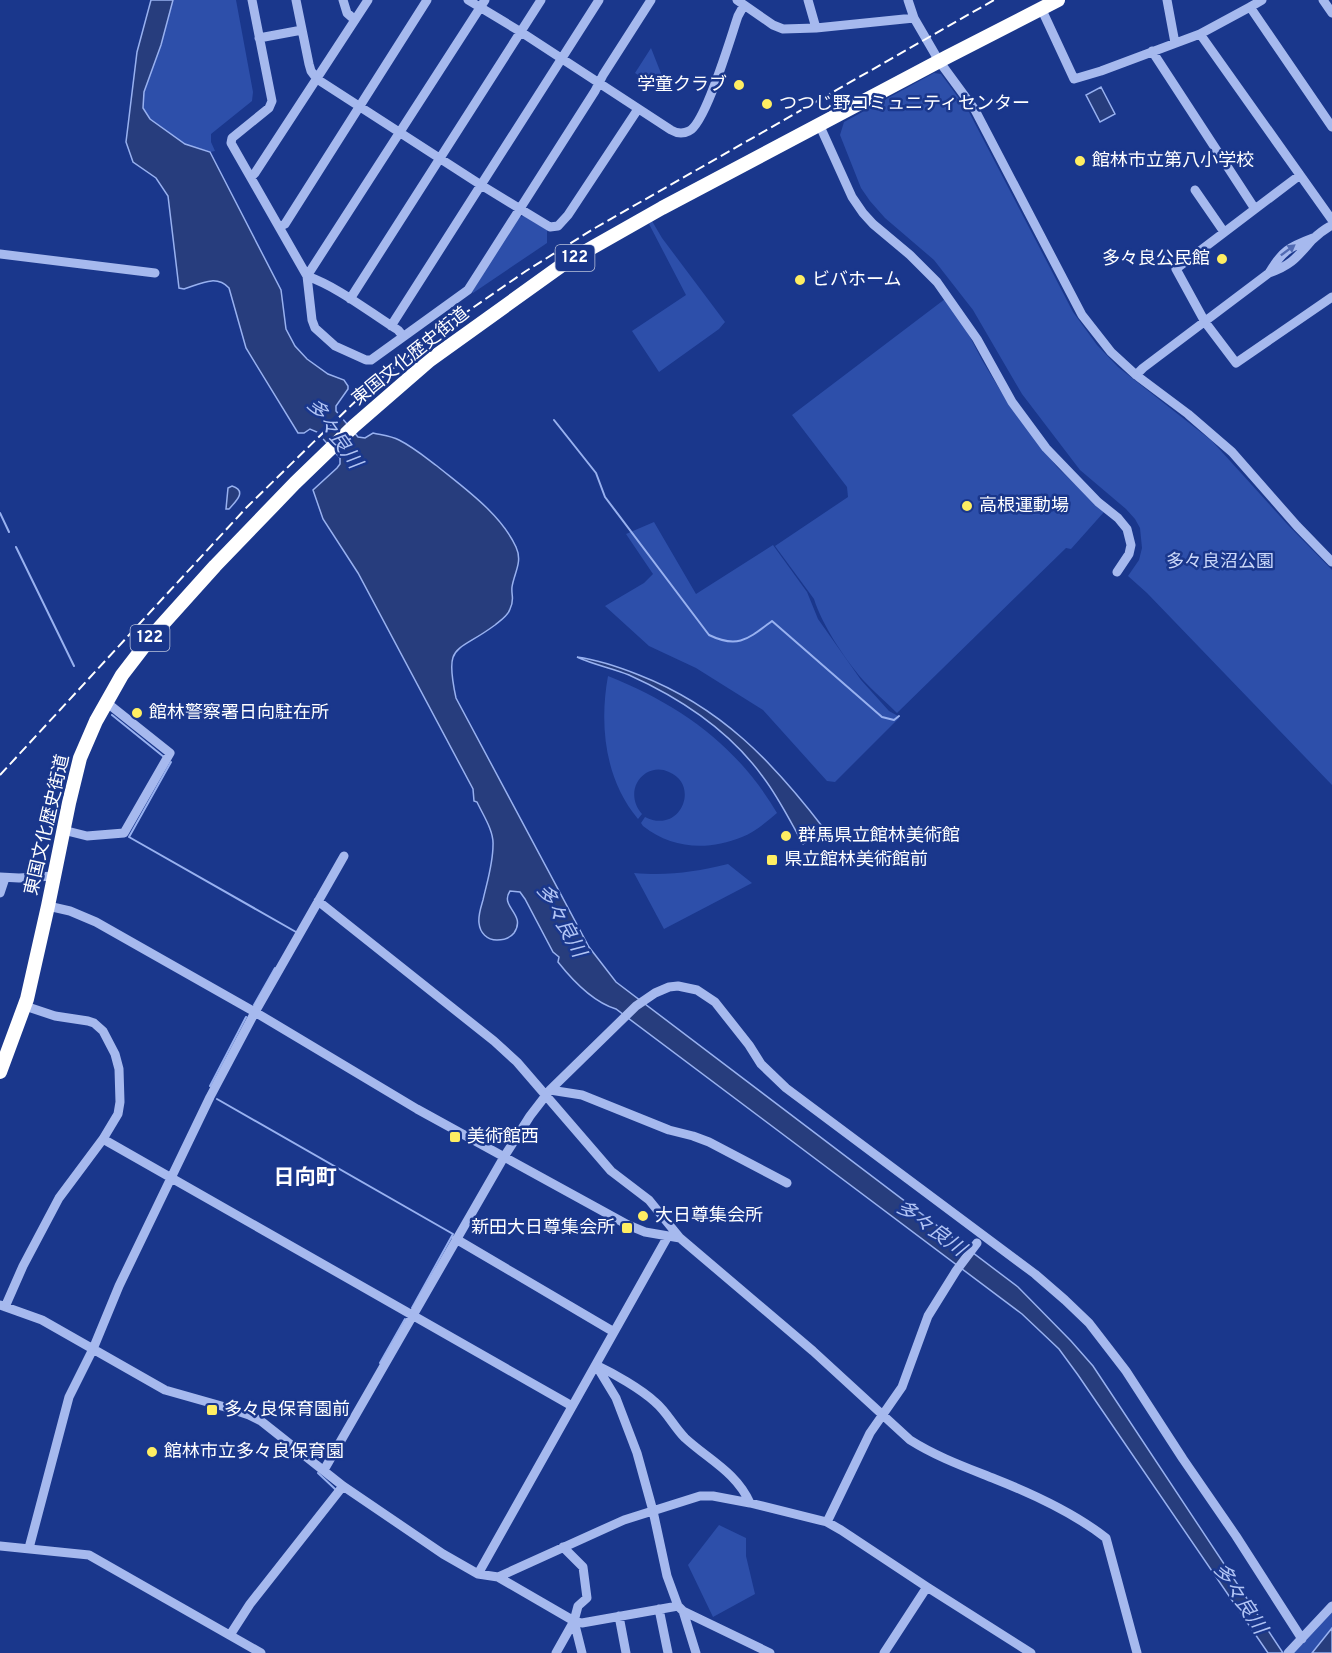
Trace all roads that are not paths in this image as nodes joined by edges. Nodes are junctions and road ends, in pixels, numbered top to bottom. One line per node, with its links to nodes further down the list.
1 (252, 0): 27 (street)
2 (296, 0): 24 (street)
3 (344, 0): 21 (street)
4 (368, 0): 21 (street)
5 (427, 0): 34 (street)
6 (468, 0): 17 (street)
7 (541, 0): 25 (street)
8 (599, 0): 30 (street)
9 (651, 0): 33 (street)
10 (808, 0): 23 (street)
11 (908, 0): 22 (street)
12 (1058, 0): 19 (highway, 東国文化歴史街道 / 122)
13 (1167, 0): 28 (street)
14 (1262, 0): 18 (street)
15 (1323, 0): 20 (street)
16 (740, 3): 23 (street); 35 (street)
17 (483, 4): 25 (street); 38 (street)
18 (1250, 7): 26 (street); 37 (street)
19 (1041, 8): 29 (street); 31 (highway, 東国文化歴史街道 / 122)
20 (1332, 13)
21 (355, 20): 32 (street)
22 (915, 20): 23 (street); 31 (street)
23 (816, 28)
24 (302, 30): 27 (street); 32 (street)
25 (521, 32): 30 (street); 39 (street)
26 (1200, 34): 28 (street); 40 (street)
27 (259, 39): 41 (street)
28 (1175, 43): 29 (street)
29 (1152, 51): 45 (street)
30 (561, 58): 33 (street); 42 (street)
31 (939, 61): 36 (highway, 東国文化歴史街道 / 122); 58 (street)
32 (317, 79): 34 (street); 41 (street)
33 (598, 83): 35 (street); 44 (street)
34 (360, 106): 38 (street); 48 (street)
35 (638, 109): 44 (street)
36 (819, 124): 60 (street); 61 (highway, 東国文化歴史街道 / 122)
37 (1332, 127)
38 (400, 133): 39 (street); 52 (street)
39 (441, 159): 42 (street); 53 (street)
40 (1300, 175): 45 (street); 46 (street)
41 (251, 177): 48 (street)
42 (481, 185): 44 (street); 56 (street)
43 (1196, 190): 49 (street)
44 (520, 209): 57 (street)
45 (1255, 209): 49 (street)
46 (1332, 220)
47 (1332, 225): 55 (street)
48 (279, 227): 52 (street)
49 (1224, 232): 55 (street)
50 (0, 254): 51 (street)
51 (155, 273)
52 (308, 276): 53 (street); 57 (street)
53 (350, 299): 56 (street)
54 (1330, 302): 55 (street)
55 (1205, 322): 58 (street)
56 (391, 326): 57 (street)
57 (403, 336)
58 (1136, 375): 59 (street)
59 (1332, 562)
60 (1117, 572)
61 (106, 702): 62 (highway, 東国文化歴史街道 / 122); 62 (street)
62 (63, 830): 64 (highway, 東国文化歴史街道 / 122)
63 (344, 856): 67 (street)
64 (54, 876): 65 (street); 68 (highway, 東国文化歴史街道 / 122)
65 (3, 877): 66 (street)
66 (0, 893)
67 (318, 901): 70 (street); 72 (street)
68 (48, 906): 69 (highway, 東国文化歴史街道 / 122); 70 (street)
69 (25, 1006): 71 (highway, 東国文化歴史街道 / 122); 73 (street)
70 (255, 1012): 74 (street); 75 (street)
71 (0, 1072)
72 (547, 1093): 74 (street); 76 (street); 78 (street); 105 (street)
73 (104, 1139): 75 (street); 81 (street)
74 (504, 1156): 77 (street); 79 (street)
75 (170, 1177): 82 (street); 84 (street)
76 (787, 1183)
77 (668, 1236): 78 (street); 83 (street)
78 (680, 1238): 87 (street)
79 (456, 1239): 82 (street); 83 (street)
80 (977, 1243): 87 (street)
81 (3, 1306): 84 (street)
82 (413, 1316): 86 (street); 88 (street)
83 (614, 1332): 85 (street)
84 (93, 1349): 88 (street); 95 (street)
85 (596, 1365): 86 (street); 90 (street); 91 (street)
86 (572, 1406): 96 (street)
87 (883, 1415): 92 (street); 116 (street)
88 (324, 1470): 89 (street)
89 (343, 1486): 96 (street); 104 (street)
90 (750, 1503): 91 (street); 92 (street)
91 (653, 1511): 94 (street); 101 (street)
92 (827, 1522): 98 (street)
93 (0, 1546): 95 (street)
94 (563, 1547): 97 (street); 103 (street)
95 (29, 1548): 104 (street)
96 (478, 1574): 97 (street)
97 (498, 1577): 103 (street)
98 (927, 1587): 114 (street); 115 (street)
99 (1332, 1606): 105 (street)
100 (659, 1609): 101 (street); 102 (street); 111 (street)
101 (680, 1609): 112 (street); 113 (street)
102 (619, 1616): 103 (street); 110 (street)
103 (574, 1621): 108 (street); 109 (street)
104 (230, 1635): 107 (street)
105 (1302, 1639): 106 (street)
106 (1290, 1651)
107 (261, 1653)
108 (556, 1653)
109 (582, 1653)
110 (626, 1653)
111 (668, 1653)
112 (696, 1653)
113 (770, 1653)
114 (884, 1653)
115 (1031, 1653)
116 (1137, 1653)

